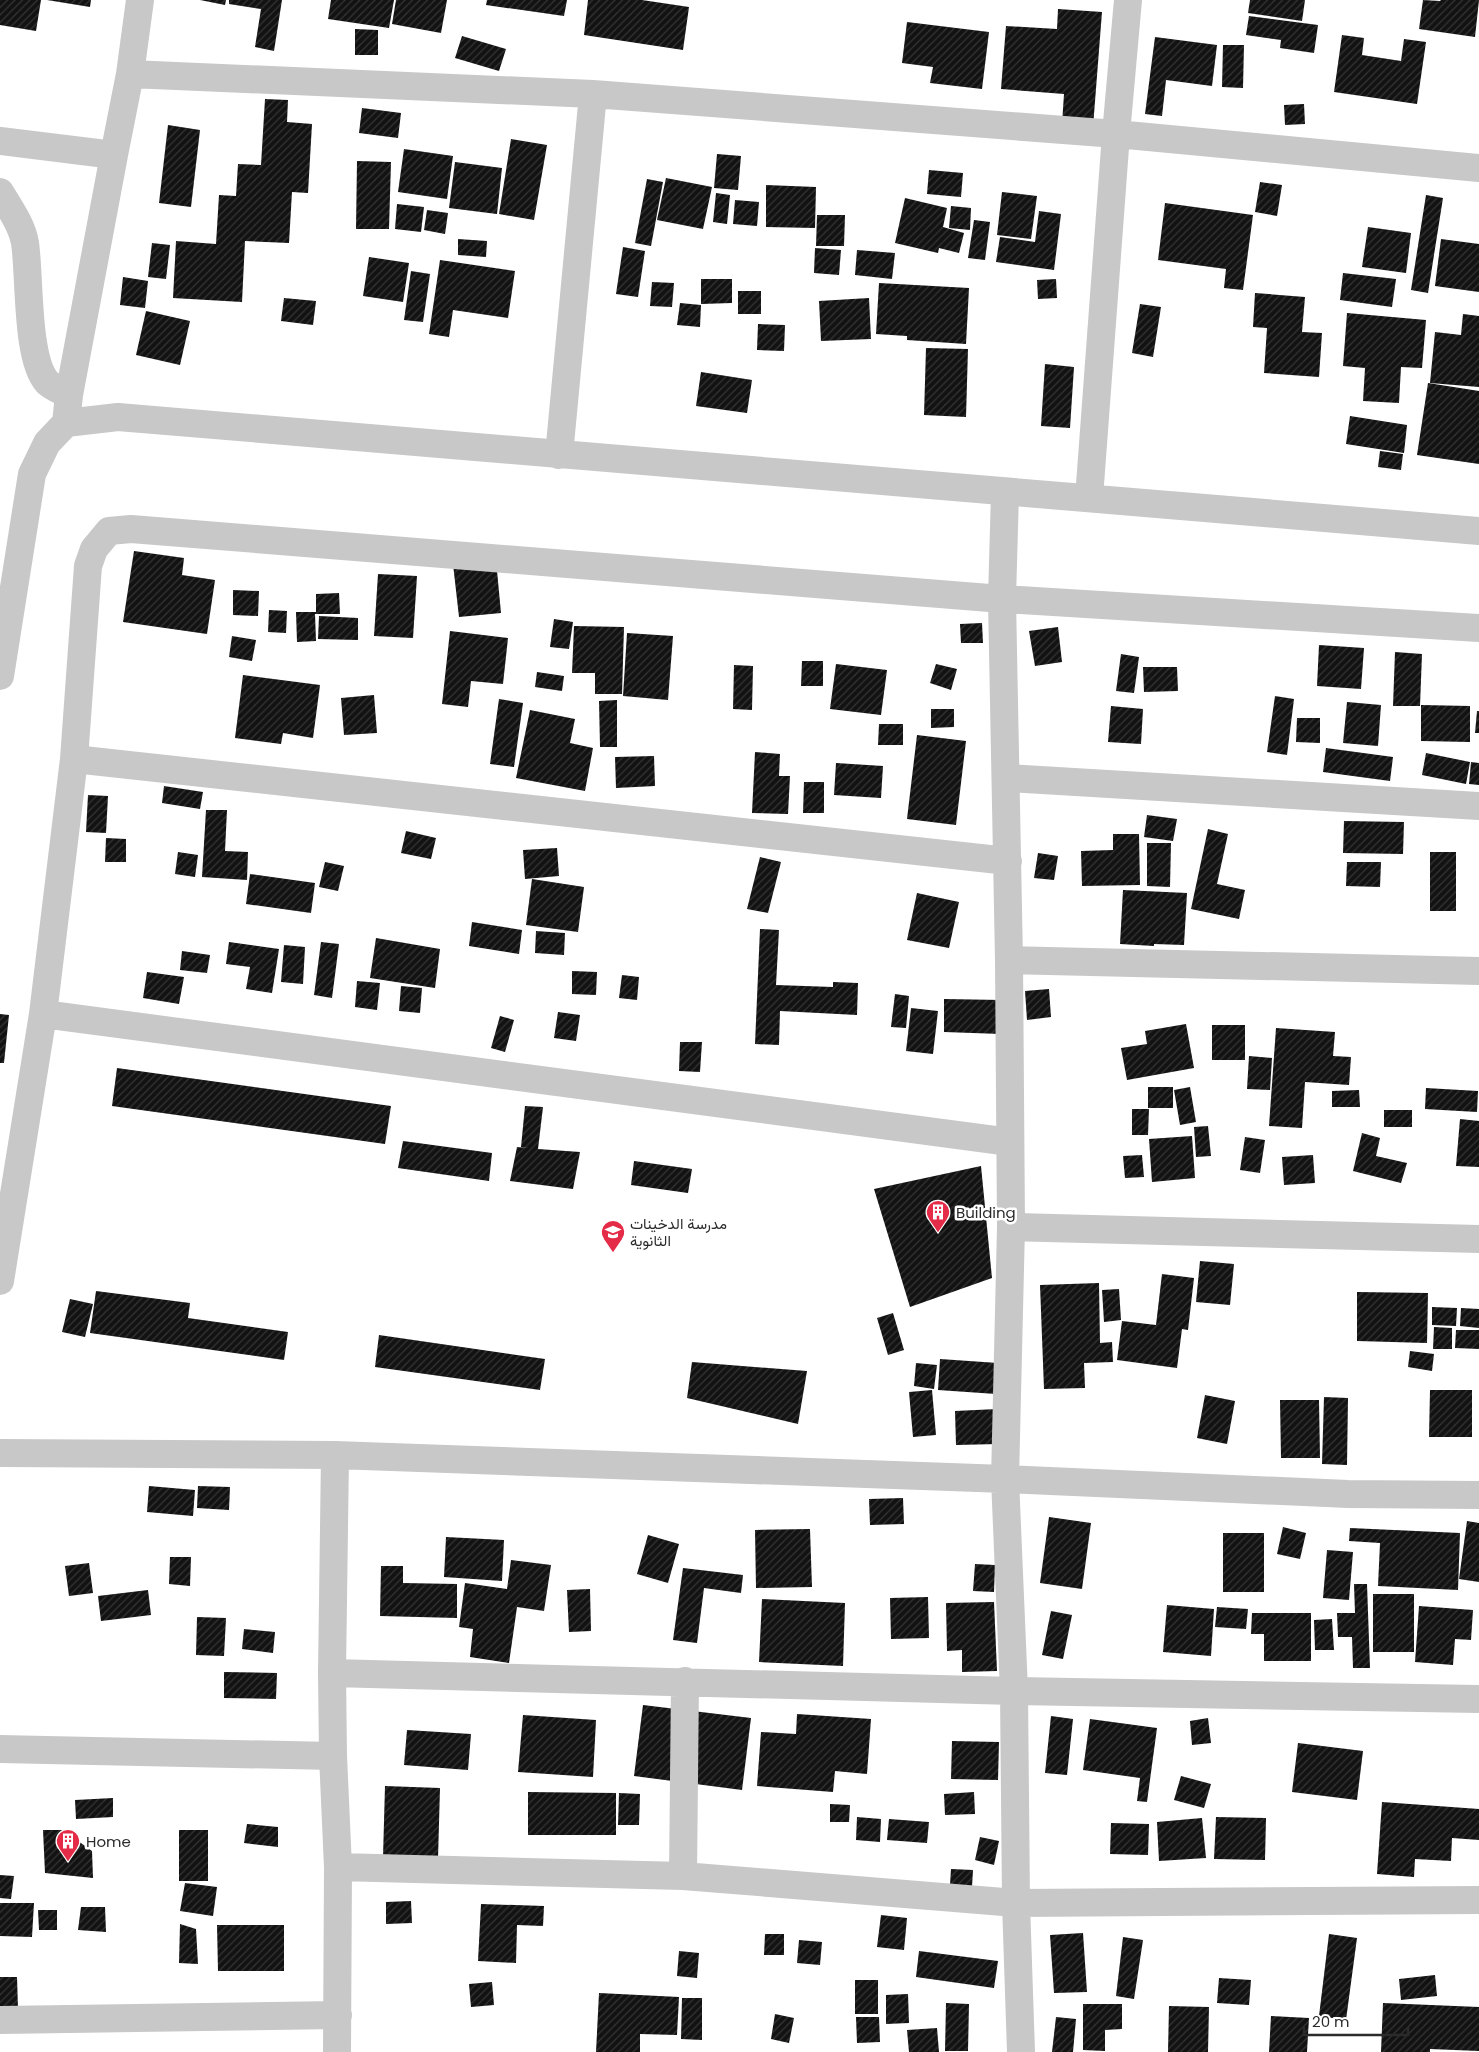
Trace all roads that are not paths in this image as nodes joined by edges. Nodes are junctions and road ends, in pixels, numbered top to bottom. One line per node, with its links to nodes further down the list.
1 (140, 0): 3 (street)
2 (1128, 0): 5 (street)
3 (130, 74): 4 (street); 7 (street)
4 (593, 94): 5 (street); 12 (street)
5 (1116, 134): 8 (street); 14 (street)
6 (0, 141): 7 (street)
7 (114, 155): 10 (street)
8 (1479, 168)
9 (0, 192): 10 (street)
10 (69, 395): 11 (street)
11 (66, 423): 12 (street); 18 (street)
12 (559, 455): 13 (street)
13 (1005, 492): 14 (street); 16 (street)
14 (1089, 498): 15 (street)
15 (1479, 531)
16 (1002, 599): 17 (street); 19 (street); 20 (street)
17 (1479, 628)
18 (0, 676)
19 (74, 759): 22 (street); 25 (street)
20 (1006, 778): 21 (street); 22 (street)
21 (1479, 806)
22 (1008, 861): 23 (street)
23 (1009, 960): 24 (street); 26 (street)
24 (1479, 970)
25 (43, 1014): 26 (street); 28 (street)
26 (1010, 1142): 27 (street)
27 (1011, 1228): 29 (street); 33 (street)
28 (3, 1232): 30 (street)
29 (1479, 1239)
30 (0, 1281)
31 (0, 1453): 32 (street)
32 (335, 1455): 33 (street); 35 (street)
33 (1005, 1479): 34 (street); 37 (street)
34 (1479, 1495)
35 (332, 1673): 36 (street); 40 (street)
36 (685, 1681): 37 (street); 42 (street)
37 (1014, 1691): 38 (street); 44 (street)
38 (1479, 1699)
39 (0, 1749): 40 (street)
40 (333, 1756): 41 (street)
41 (338, 1867): 42 (street); 45 (street)
42 (683, 1876): 44 (street)
43 (1479, 1900): 44 (street)
44 (1016, 1903): 48 (street)
45 (338, 2014): 46 (street); 47 (street)
46 (0, 2020)
47 (337, 2052)
48 (1021, 2052)

